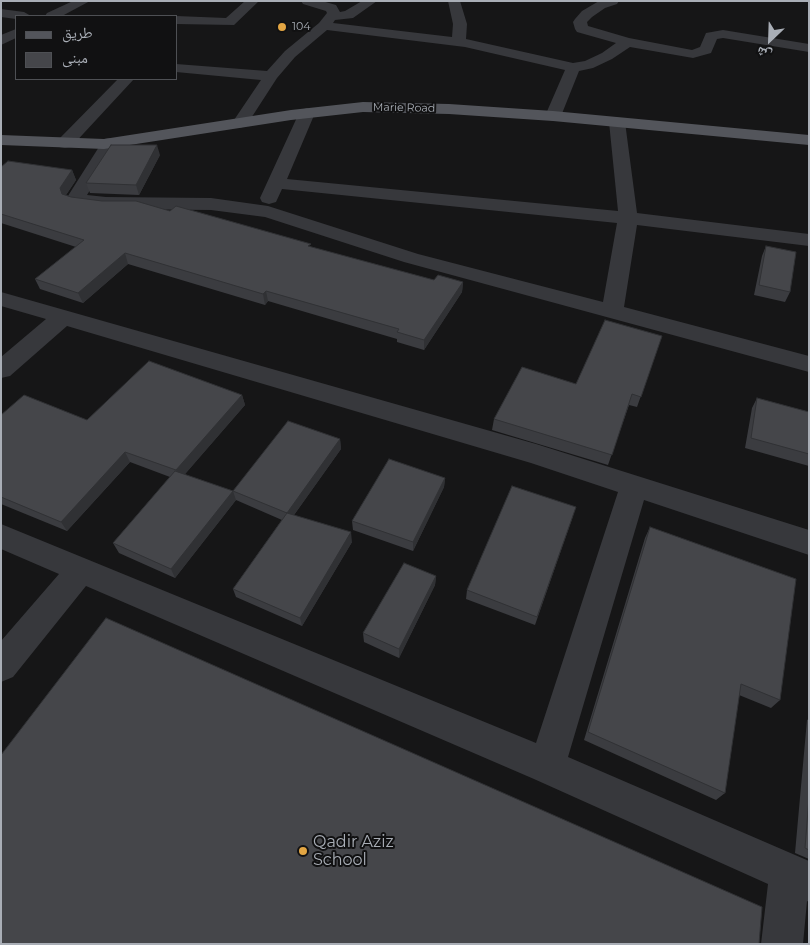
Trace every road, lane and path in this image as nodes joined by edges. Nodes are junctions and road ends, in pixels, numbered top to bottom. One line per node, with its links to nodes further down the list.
1 (84, 1): 9 (street)
2 (254, 1): 10 (street)
3 (307, 1): 11 (street)
4 (371, 1): 11 (street)
5 (454, 1): 14 (street)
6 (613, 1): 15 (street)
7 (1, 13): 8 (street)
8 (16, 15)
9 (54, 15)
10 (178, 20)
11 (328, 21): 14 (street); 20 (street)
12 (15, 34): 13 (street)
13 (1, 42): 16 (street)
14 (459, 42): 18 (street)
15 (626, 42): 17 (street); 18 (street)
16 (15, 45)
17 (809, 48)
18 (573, 67): 23 (street)
19 (178, 68): 20 (street)
20 (271, 76): 25 (street)
21 (125, 80): 28 (street)
22 (307, 113): 23 (main road, Marie Road); 25 (main road, Marie Road); 30 (street)
23 (553, 116): 24 (main road, Marie Road)
24 (617, 122): 27 (main road, Marie Road); 32 (street)
25 (240, 123): 29 (main road, Marie Road)
26 (1, 140): 28 (main road, Marie Road)
27 (809, 140)
28 (65, 143): 29 (main road, Marie Road)
29 (110, 144): 31 (street)
30 (276, 183): 31 (street); 32 (street)
31 (263, 212): 35 (street)
32 (628, 218): 33 (street); 35 (street)
33 (809, 240)
34 (1, 299): 36 (street)
35 (612, 311): 37 (street)
36 (63, 317): 38 (street); 39 (street)
37 (809, 364)
38 (1, 370)
39 (634, 486): 41 (street); 44 (street)
40 (1, 536): 42 (street)
41 (809, 543)
42 (81, 570): 43 (street); 44 (street)
43 (1, 666)
44 (547, 766): 45 (street)
45 (799, 878): 46 (street)
46 (782, 944)

